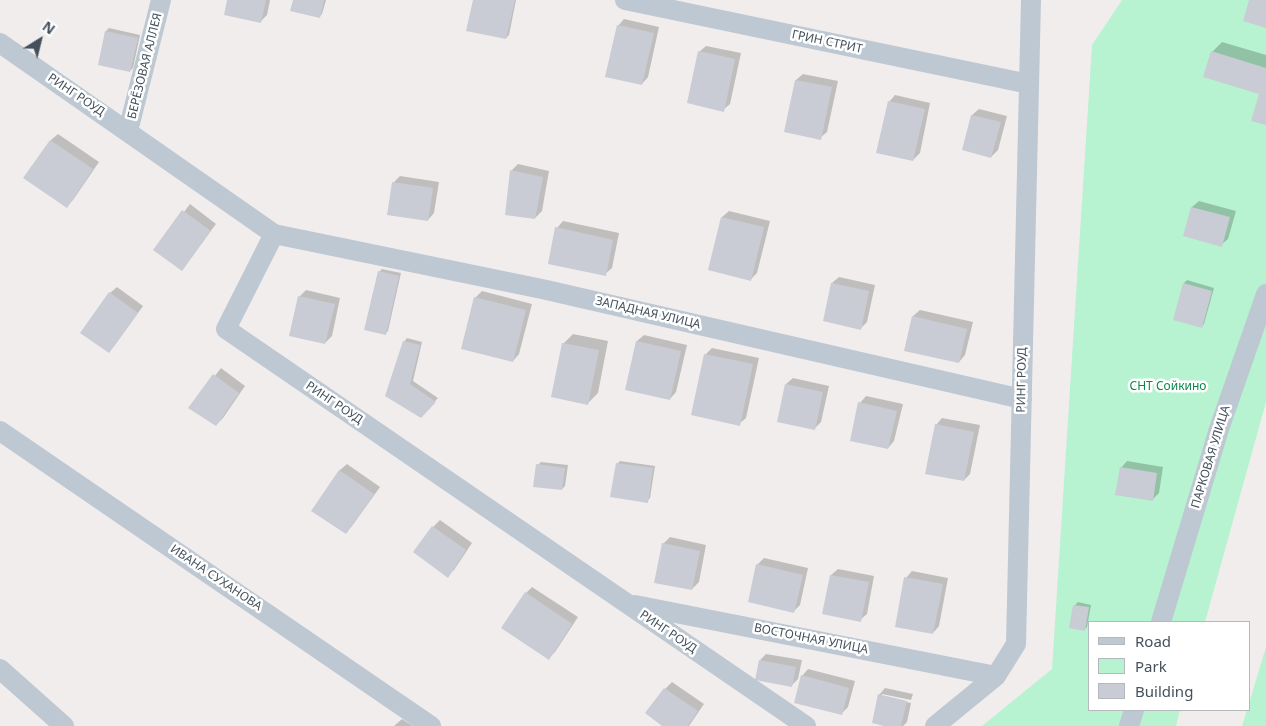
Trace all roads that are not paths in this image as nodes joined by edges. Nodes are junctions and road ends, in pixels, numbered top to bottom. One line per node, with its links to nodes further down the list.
1 (161, 0): 6 (street, БЕРЁЗОВАЯ АЛЛЕЯ)
2 (625, 0): 5 (street, ГРИН СТРИТ)
3 (1031, 0): 5 (street, РИНГ РОУД)
4 (0, 43): 6 (street, РИНГ РОУД)
5 (1029, 84): 9 (street, РИНГ РОУД)
6 (128, 131): 7 (street, РИНГ РОУД)
7 (274, 234): 9 (street, ЗАПАДНАЯ УЛИЦА); 11 (street, РИНГ РОУД)
8 (1266, 294): 12 (street, ПАРКОВАЯ УЛИЦА)
9 (1022, 399): 14 (street, РИНГ РОУД)
10 (0, 431): 17 (street, ИВАНА СУХАНОВА)
11 (626, 603): 14 (street, ВОСТОЧНАЯ УЛИЦА); 18 (street, РИНГ РОУД)
12 (1161, 621)
13 (0, 669): 16 (street)
14 (996, 676): 19 (street, РИНГ РОУД)
15 (1134, 711): 20 (street)
16 (64, 726)
17 (431, 726)
18 (806, 726)
19 (935, 726)
20 (1129, 726)

